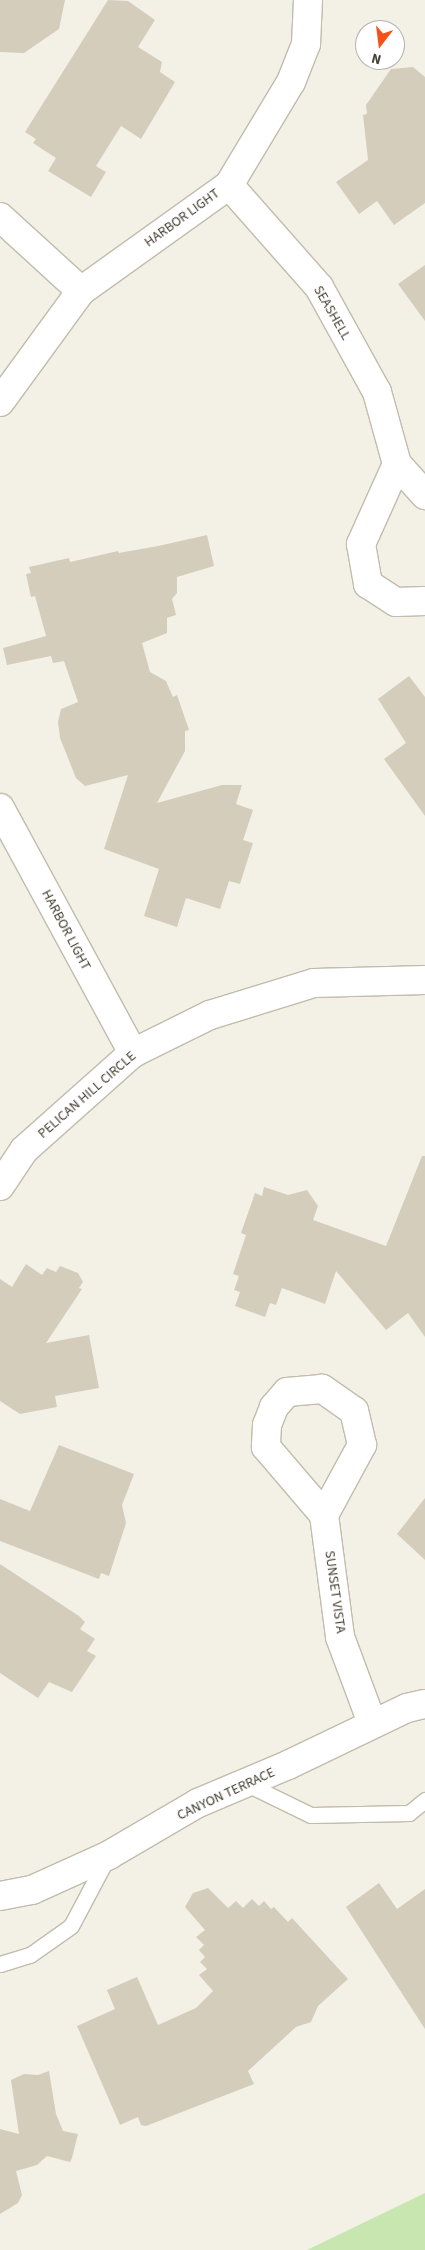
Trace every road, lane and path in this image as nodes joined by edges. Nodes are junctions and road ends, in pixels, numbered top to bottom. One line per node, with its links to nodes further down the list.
1 (308, 0): 2 (street, HARBOR LIGHT)
2 (229, 185): 4 (street, HARBOR LIGHT); 6 (street, SEASHELL)
3 (0, 217): 4 (street)
4 (81, 291): 5 (street, HARBOR LIGHT)
5 (0, 402)
6 (396, 464): 7 (street, SEASHELL); 8 (street)
7 (425, 495)
8 (425, 601)
9 (0, 808): 11 (street, HARBOR LIGHT)
10 (425, 980): 11 (street, PELICAN HILL CIRCLE)
11 (133, 1052): 12 (street, PELICAN HILL CIRCLE)
12 (0, 1186)
13 (324, 1515): 15 (street, SUNSET VISTA)
14 (425, 1704): 15 (street, CANYON TERRACE)
15 (372, 1723): 16 (street, CANYON TERRACE)
16 (245, 1783): 17 (lane); 18 (street, CANYON TERRACE)
17 (425, 1800)
18 (108, 1855): 19 (street, CANYON TERRACE); 20 (lane)
19 (0, 1896)
20 (0, 1964)

